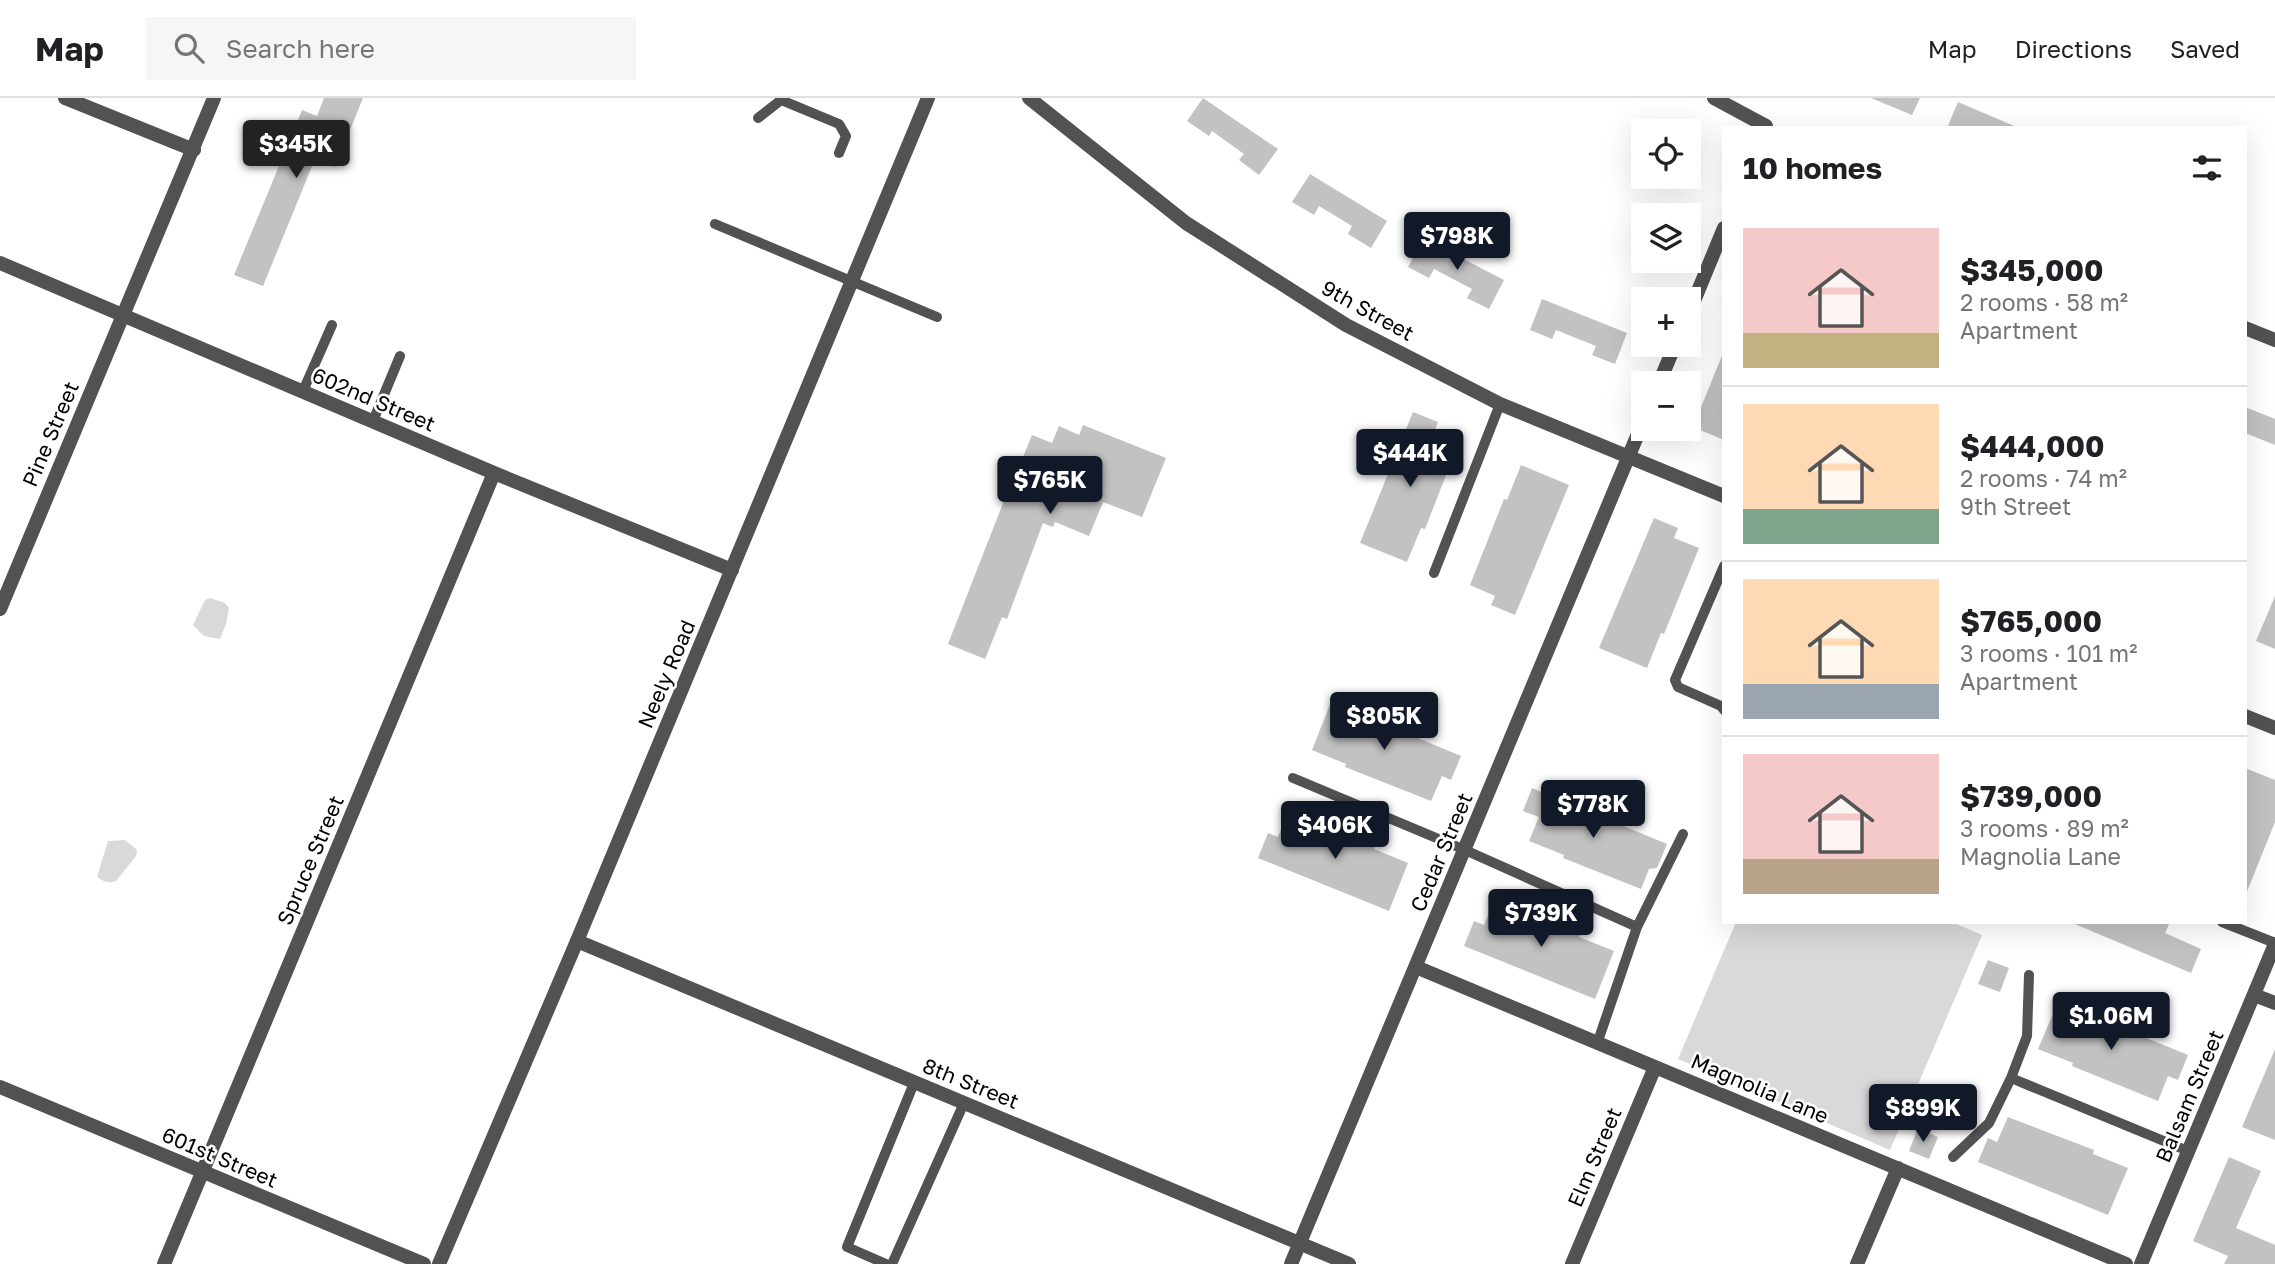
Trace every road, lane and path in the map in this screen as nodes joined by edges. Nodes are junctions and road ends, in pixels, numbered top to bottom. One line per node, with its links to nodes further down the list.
1 (65, 98): 8 (street)
2 (214, 98): 8 (street, Pine Street)
3 (928, 98): 13 (street, Neely Road)
4 (1029, 98): 22 (street, 9th Street)
5 (1714, 98): 7 (street)
6 (758, 118): 9 (lane)
7 (1766, 126)
8 (194, 150): 15 (street, Pine Street)
9 (839, 153)
10 (715, 224): 13 (lane)
11 (1722, 233): 14 (street)
12 (0, 263): 15 (street, 602nd Street)
13 (852, 282): 16 (lane); 28 (street, Neely Road)
14 (1700, 287)
15 (122, 314): 21 (street, 602nd Street); 31 (street, Pine Street)
16 (937, 317)
17 (332, 325): 21 (lane)
18 (2247, 329): 19 (street)
19 (2275, 340)
20 (400, 356): 23 (lane)
21 (303, 391): 23 (street, 602nd Street)
22 (1500, 404): 25 (street, 9th Street); 30 (lane)
23 (373, 421): 26 (street, 602nd Street)
24 (1635, 441): 25 (street, Cedar Street)
25 (1629, 456): 27 (street, 9th Street); 37 (street, Cedar Street)
26 (494, 472): 28 (street, 602nd Street); 55 (street, Spruce Street)
27 (1722, 495)
28 (732, 570): 40 (street, Neely Road)
29 (1722, 571): 32 (lane)
30 (1434, 573)
31 (0, 609)
32 (1722, 707)
33 (2247, 717): 34 (street)
34 (2275, 728)
35 (1293, 778): 37 (lane)
36 (1682, 834): 39 (lane)
37 (1465, 850): 39 (lane); 42 (street, Cedar Street)
38 (2227, 924): 41 (lane)
39 (1637, 927): 46 (lane)
40 (577, 942): 49 (street, 8th Street); 59 (street, Neely Road)
41 (2275, 944): 44 (street, Balsam Street)
42 (1416, 967): 46 (street, Magnolia Lane); 56 (street, Cedar Street)
43 (2029, 975): 48 (lane)
44 (2254, 995): 45 (street); 52 (street, Balsam Street)
45 (2275, 1003)
46 (1598, 1041): 47 (street, Magnolia Lane)
47 (1656, 1067): 54 (street, Magnolia Lane); 64 (street, Elm Street)
48 (2011, 1078): 52 (lane); 53 (lane)
49 (914, 1083): 51 (street, 8th Street); 60 (lane)
50 (0, 1087): 55 (street, 601st Street)
51 (964, 1103): 56 (street, 8th Street); 61 (lane)
52 (2188, 1151): 67 (street, Balsam Street)
53 (1954, 1157)
54 (1898, 1168): 65 (street); 66 (street, Magnolia Lane)
55 (203, 1173): 57 (street, Spruce Street); 58 (street, 601st Street)
56 (1300, 1243): 62 (street, Cedar Street); 63 (street, 8th Street)
57 (164, 1264)
58 (424, 1264)
59 (439, 1264)
60 (886, 1264)
61 (892, 1264)
62 (1291, 1264)
63 (1349, 1264)
64 (1572, 1264)
65 (1857, 1264)
66 (2126, 1264)
67 (2141, 1264)

